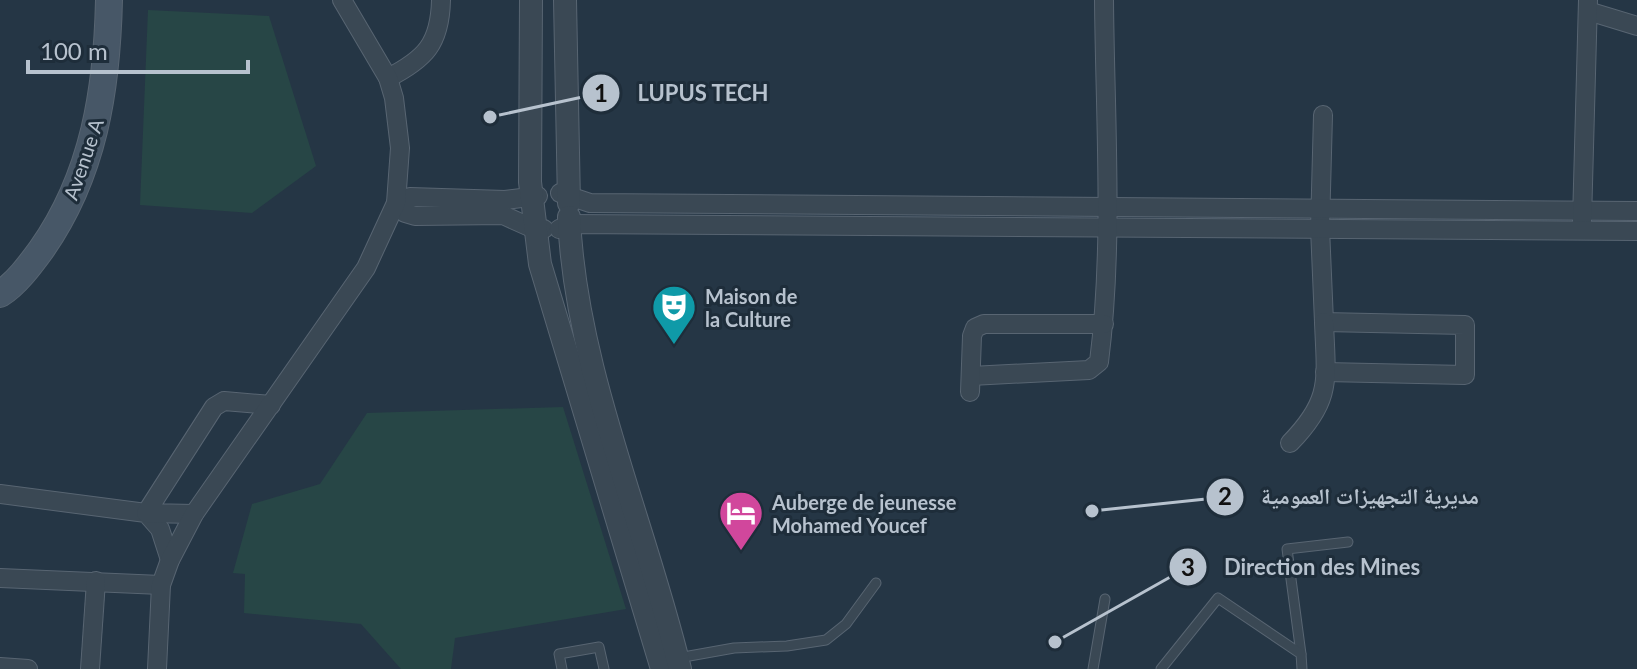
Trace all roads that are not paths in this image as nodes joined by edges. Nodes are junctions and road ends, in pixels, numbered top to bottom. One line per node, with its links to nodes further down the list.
1 (109, 0): 23 (main road, Avenue A)
2 (342, 0): 9 (street)
3 (441, 0): 9 (street)
4 (531, 0): 17 (street)
5 (565, 0): 17 (street)
6 (1104, 0): 14 (street)
7 (1588, 5): 8 (street); 15 (street)
8 (1637, 26)
9 (388, 78): 11 (street)
10 (1323, 115): 18 (street)
11 (399, 171): 12 (street); 13 (street)
12 (396, 203): 13 (street); 22 (street)
13 (417, 207): 17 (street); 17 (street); 22 (street)
14 (1105, 207): 17 (street); 18 (street); 19 (street)
15 (1582, 211): 16 (street); 18 (street); 21 (street)
16 (1637, 211)
17 (552, 212): 19 (street); 40 (street); 40 (street)
18 (1321, 219): 19 (street); 21 (street); 24 (street)
19 (1106, 227): 25 (street)
20 (1637, 231): 21 (street)
21 (1583, 232)
22 (379, 243): 27 (street)
23 (0, 294)
24 (1324, 322): 26 (street); 26 (street)
25 (1104, 324): 25 (street)
26 (1325, 372): 28 (street)
27 (271, 405): 30 (street); 31 (street)
28 (1290, 443)
29 (0, 494): 30 (street)
30 (146, 513): 31 (street); 33 (street)
31 (194, 514): 33 (street)
32 (1348, 542): 39 (lane)
33 (170, 560): 37 (street)
34 (0, 578): 35 (street)
35 (96, 581): 37 (street); 43 (street)
36 (876, 583): 40 (lane)
37 (161, 585): 44 (street)
38 (1105, 599): 47 (lane)
39 (1301, 654): 48 (lane); 49 (lane)
40 (673, 665)
41 (0, 667): 42 (street)
42 (28, 669)
43 (90, 669)
44 (157, 669)
45 (562, 669): 46 (lane)
46 (604, 669)
47 (1093, 669)
48 (1161, 669)
49 (1302, 669)

